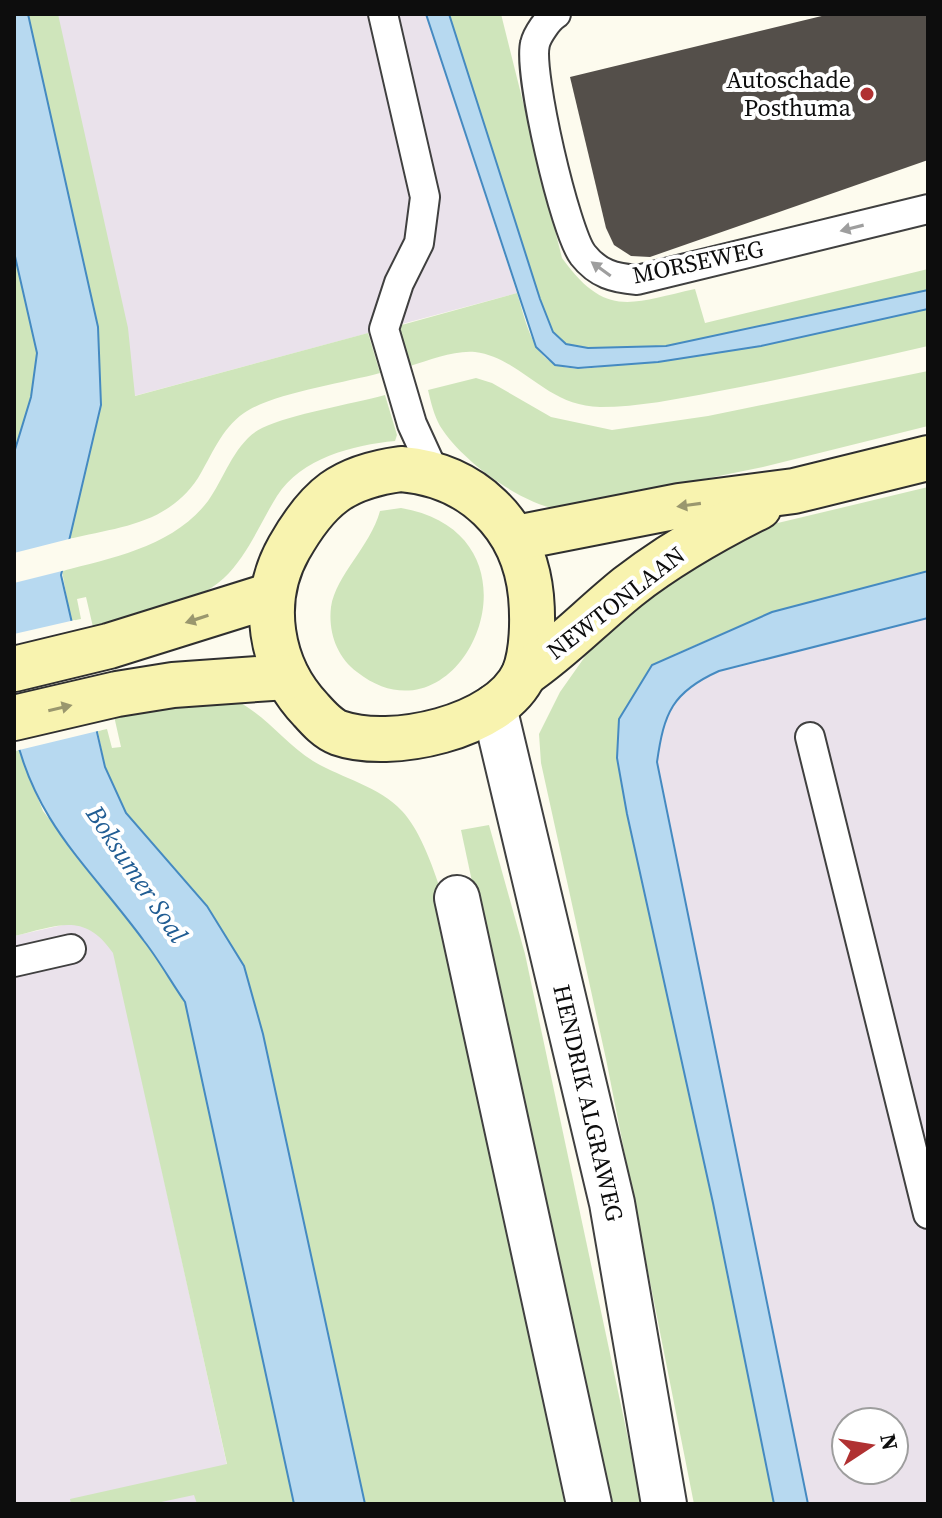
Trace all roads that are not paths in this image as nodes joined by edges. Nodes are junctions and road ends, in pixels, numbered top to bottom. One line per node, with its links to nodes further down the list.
1 (383, 14): 5 (lane)
2 (553, 14): 3 (lane, MORSEWEG, one-way to 2)
3 (928, 209)
4 (928, 458): 6 (street, NEWTONLAAN)
5 (434, 472): 7 (street); 8 (street)
6 (794, 491): 7 (street, NEWTONLAAN, one-way to 7); 10 (street, NEWTONLAAN)
7 (516, 538): 10 (street)
8 (272, 595): 9 (street, one-way to 9); 11 (street)
9 (14, 669)
10 (524, 674): 12 (street)
11 (287, 677): 12 (street); 13 (street, one-way to 11)
12 (494, 707): 20 (street, HENDRIK ALGRAWEG)
13 (14, 718)
14 (810, 737): 18 (lane)
15 (457, 898): 19 (street)
16 (71, 949): 17 (lane)
17 (14, 962)
18 (928, 1214)
19 (589, 1504)
20 (664, 1504)

